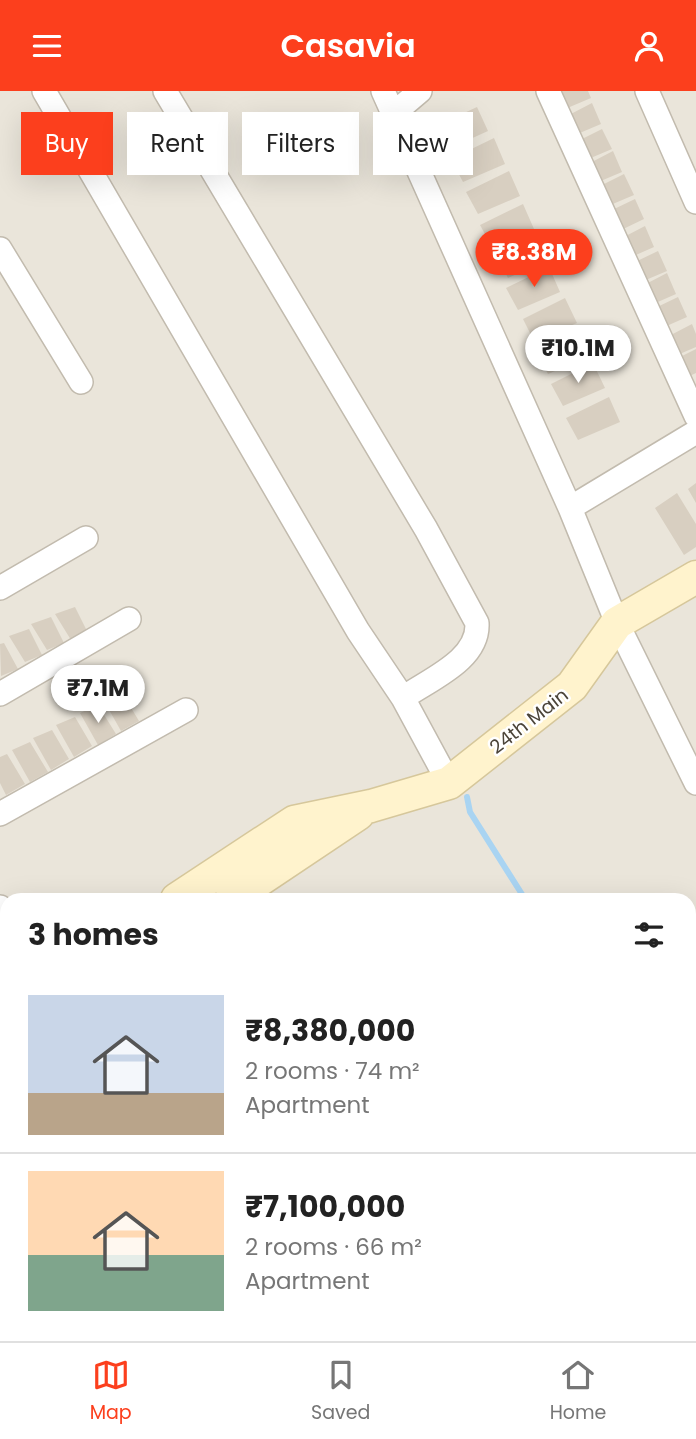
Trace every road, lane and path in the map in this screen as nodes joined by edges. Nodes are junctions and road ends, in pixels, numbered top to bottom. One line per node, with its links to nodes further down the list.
1 (44, 91): 23 (street)
2 (165, 91): 23 (street)
3 (383, 91): 7 (street)
4 (420, 91): 8 (street)
5 (548, 91): 13 (street)
6 (647, 91): 10 (street)
7 (392, 112)
8 (395, 112)
9 (420, 175): 15 (street)
10 (696, 201)
11 (0, 249): 12 (street)
12 (82, 382)
13 (696, 416)
14 (696, 432): 15 (street)
15 (570, 508): 21 (street)
16 (86, 538): 18 (street)
17 (696, 577): 21 (street, 24th Main)
18 (0, 588)
19 (696, 599): 21 (street)
20 (129, 619): 22 (street)
21 (622, 633): 25 (street, 24th Main); 26 (street)
22 (0, 694)
23 (403, 698): 25 (street)
24 (186, 711): 28 (street)
25 (449, 783): 27 (street, 24th Main)
26 (696, 783)
27 (371, 806): 29 (street); 30 (street)
28 (0, 814)
29 (186, 893)
30 (240, 893)

